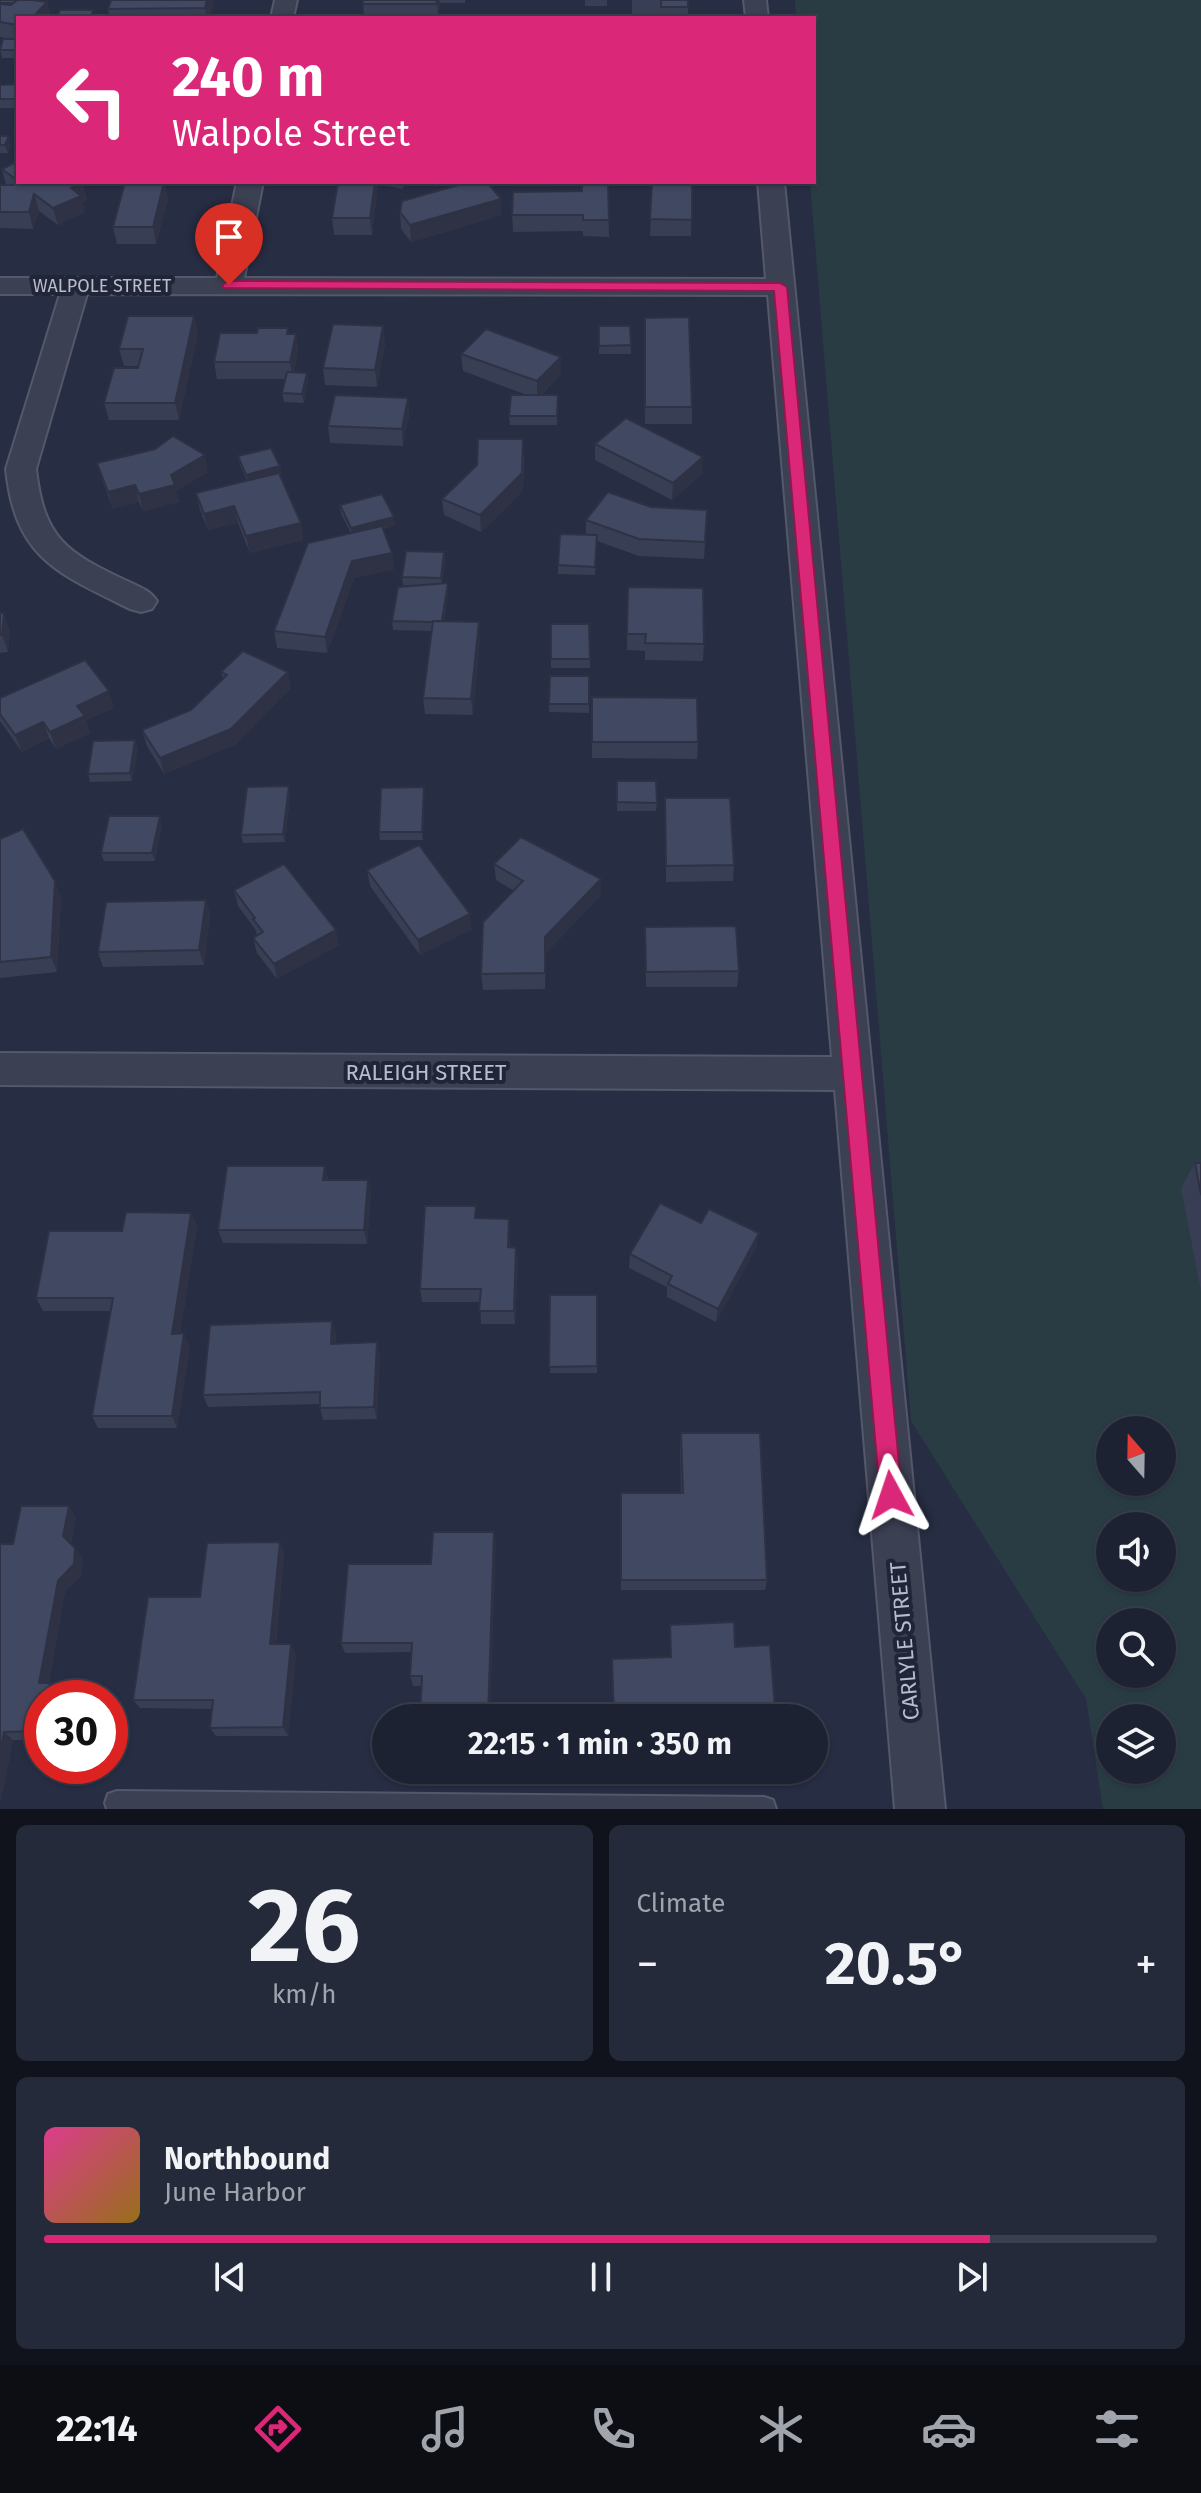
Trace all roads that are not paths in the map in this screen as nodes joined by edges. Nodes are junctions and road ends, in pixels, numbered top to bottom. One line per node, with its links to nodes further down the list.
1 (250, 184): 3 (street)
2 (771, 184): 6 (street, CARLYLE STREET)
3 (229, 285): 5 (street, WALPOLE STREET); 6 (street, WALPOLE STREET)
4 (0, 286): 5 (street, WALPOLE STREET)
5 (76, 286): 7 (street)
6 (780, 287): 9 (street, CARLYLE STREET)
7 (141, 601)
8 (0, 1069): 9 (street, RALEIGH STREET)
9 (852, 1074): 12 (street, CARLYLE STREET)
10 (117, 1803): 11 (lane)
11 (764, 1809)
12 (920, 1809)

